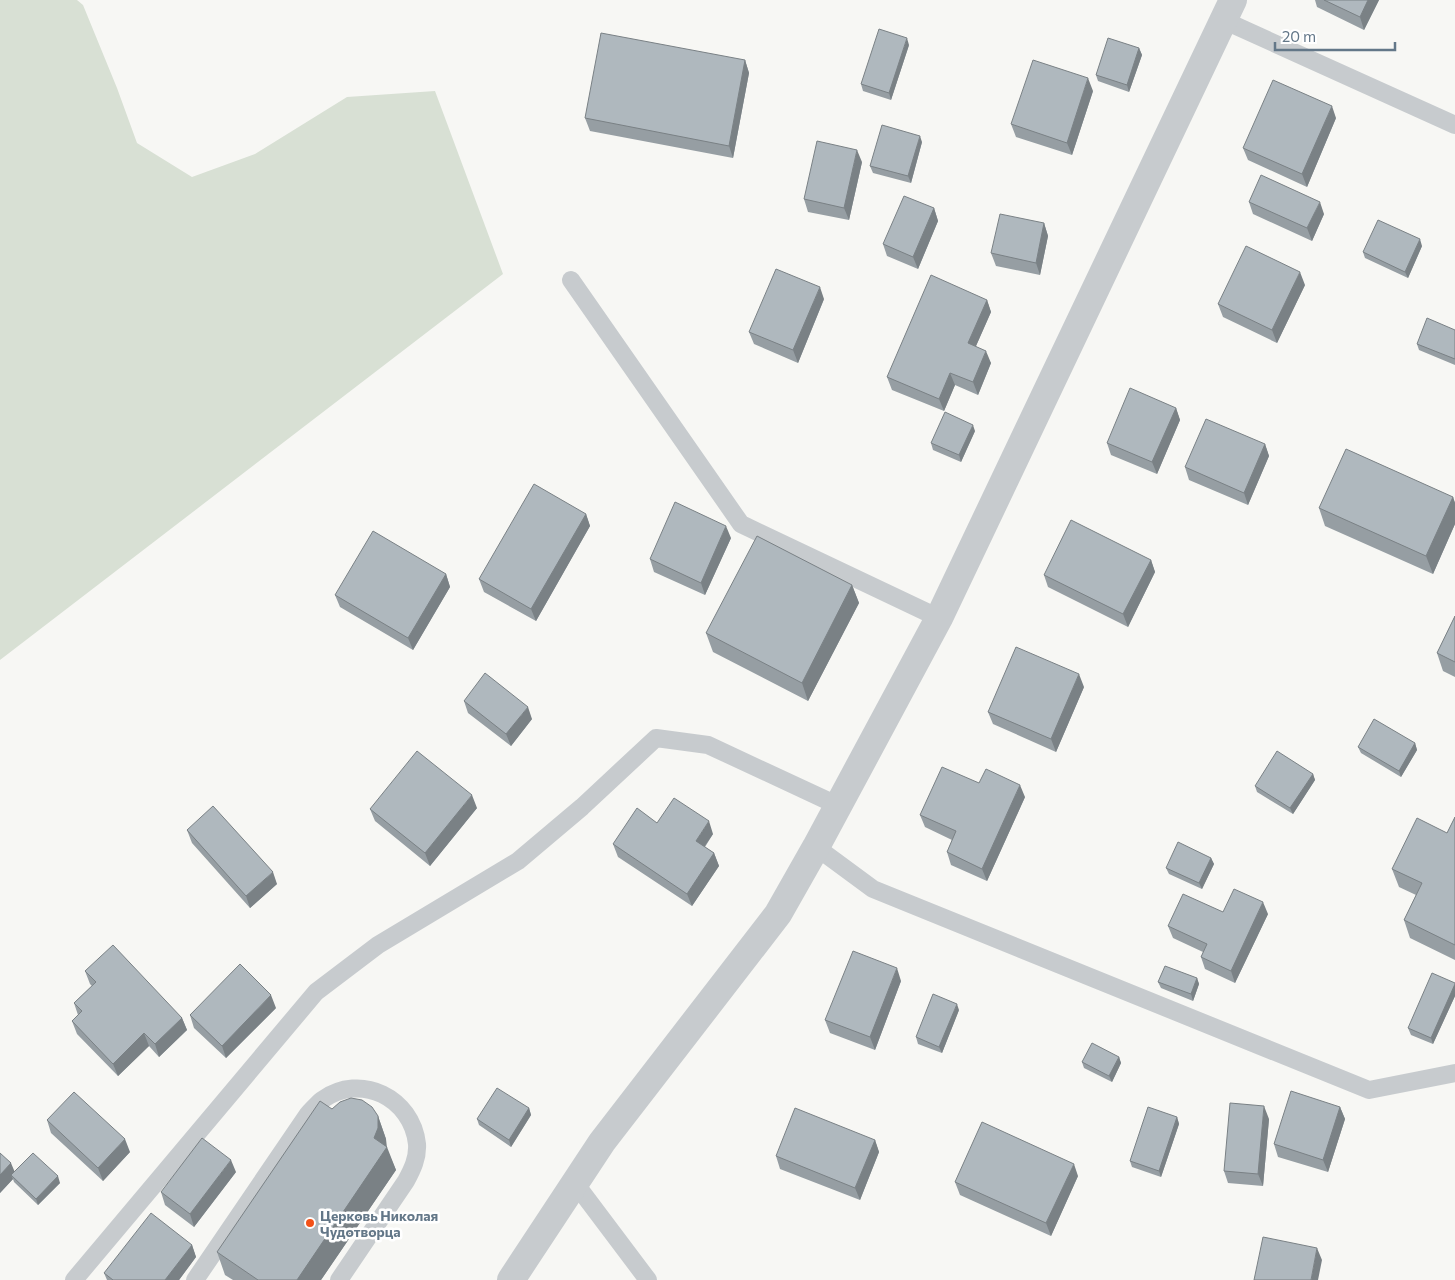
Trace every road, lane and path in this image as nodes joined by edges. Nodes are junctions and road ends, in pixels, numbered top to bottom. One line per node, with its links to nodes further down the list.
1 (1228, 10): 2 (lane); 4 (street)
2 (1455, 125)
3 (571, 280): 4 (lane)
4 (939, 618): 5 (street)
5 (839, 806): 6 (street); 9 (lane)
6 (816, 848): 7 (lane); 8 (street)
7 (1455, 1072)
8 (575, 1183): 12 (street); 13 (lane)
9 (74, 1280)
10 (195, 1280): 11 (lane)
11 (339, 1280)
12 (511, 1280)
13 (648, 1280)

